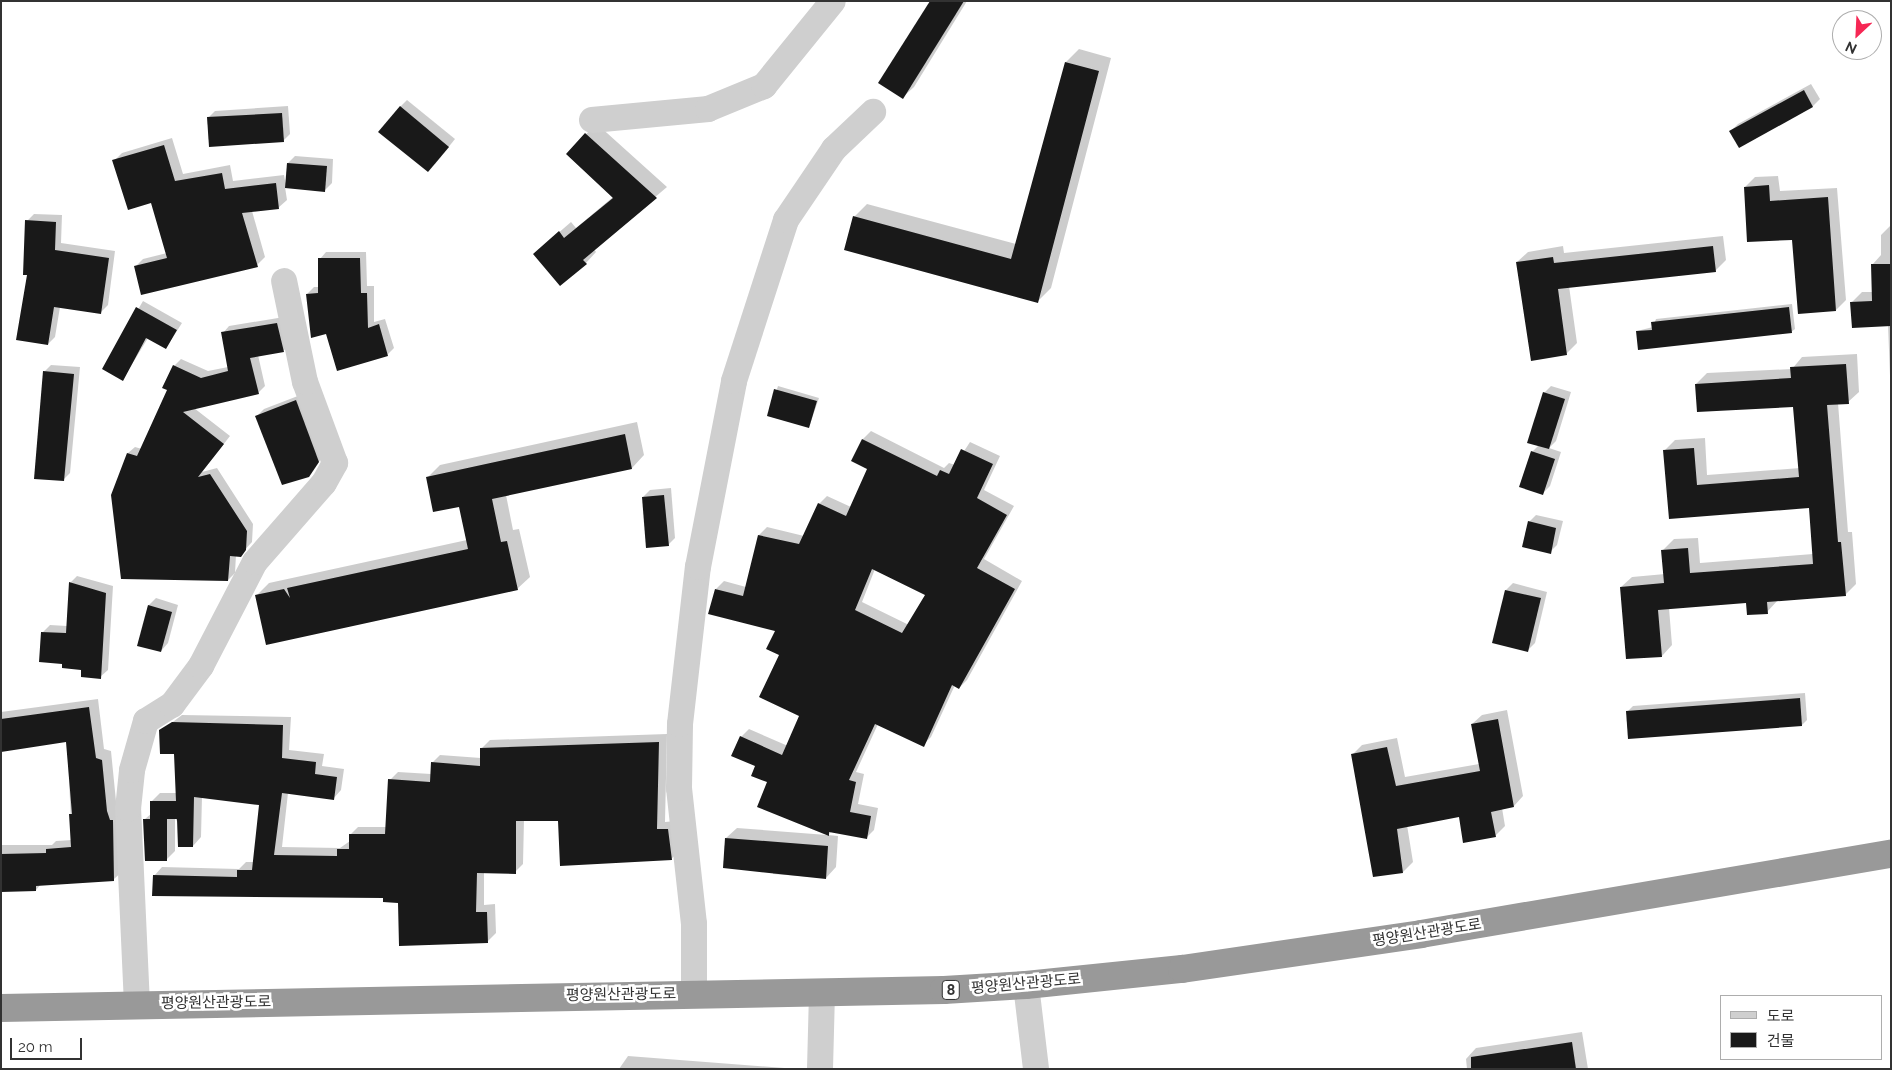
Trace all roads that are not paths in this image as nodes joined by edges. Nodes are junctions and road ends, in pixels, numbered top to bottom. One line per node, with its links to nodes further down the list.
1 (833, 1): 3 (street)
2 (874, 112): 8 (street)
3 (592, 120)
4 (284, 281): 9 (street)
5 (1891, 854): 6 (highway, 평양원산관광도로 / 8)
6 (1026, 985): 7 (highway, 평양원산관광도로 / 8); 12 (street)
7 (822, 993): 8 (highway, 평양원산관광도로 / 8); 11 (street)
8 (694, 994): 9 (highway, 평양원산관광도로 / 8)
9 (137, 1005): 10 (highway, 평양원산관광도로 / 8)
10 (1, 1008)
11 (820, 1069)
12 (1036, 1069)

